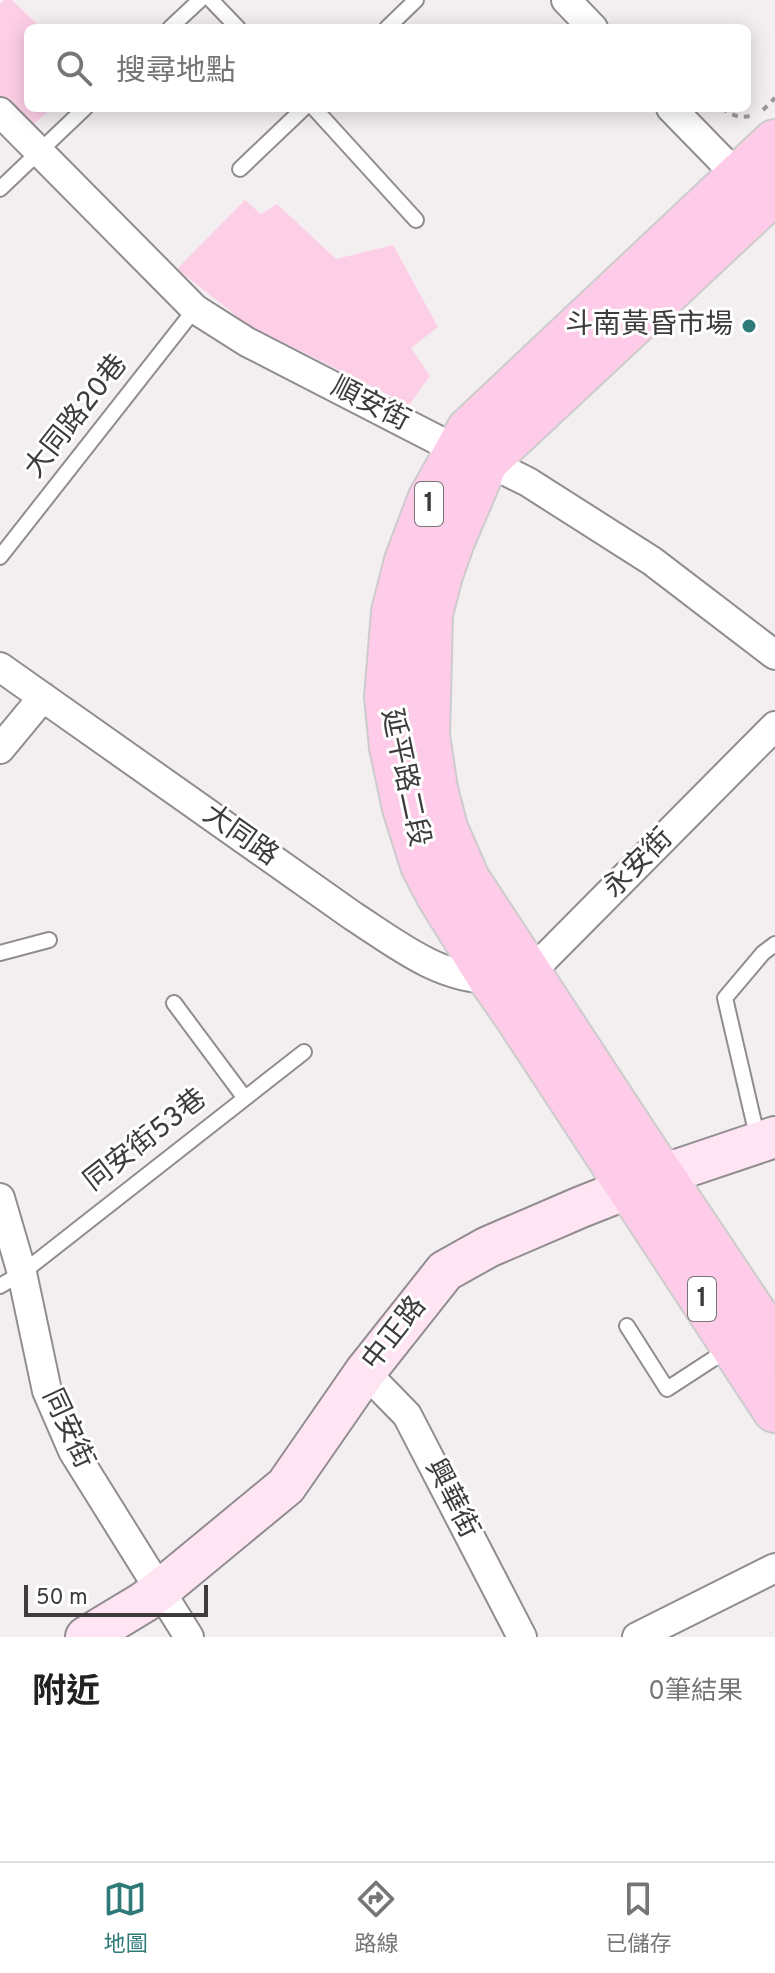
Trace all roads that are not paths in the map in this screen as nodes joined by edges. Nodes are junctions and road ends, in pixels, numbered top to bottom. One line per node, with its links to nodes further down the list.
1 (200, 0): 5 (lane)
2 (211, 0): 6 (lane)
3 (416, 0): 7 (lane)
4 (566, 0): 8 (street)
5 (174, 24)
6 (234, 24)
7 (391, 24)
8 (589, 24)
9 (0, 112): 15 (street, 順安街)
10 (81, 112): 15 (lane)
11 (300, 112): 16 (lane)
12 (318, 112): 19 (lane)
13 (675, 112): 18 (street)
14 (775, 142): 18 (main road, 延平路二段 / 1)
15 (39, 151): 17 (lane); 20 (street, 順安街)
16 (240, 169)
17 (0, 189)
18 (763, 195): 21 (main road, 延平路二段 / 1)
19 (416, 220)
20 (195, 309): 21 (street, 順安街); 22 (lane, 大同路20巷)
21 (471, 456): 23 (street, 順安街); 31 (main road, 延平路二段 / 1)
22 (0, 557)
23 (775, 655)
24 (0, 667): 25 (street, 大同路)
25 (43, 697): 27 (street); 31 (street, 大同路)
26 (775, 726): 31 (street, 永安街)
27 (0, 749)
28 (49, 940): 30 (lane)
29 (775, 944): 35 (lane)
30 (0, 953)
31 (510, 977): 36 (main road, 延平路二段 / 1)
32 (174, 1003): 34 (lane)
33 (304, 1052): 34 (lane, 同安街53巷)
34 (244, 1097): 38 (lane, 同安街53巷)
35 (767, 1140): 36 (main road, 中正路)
36 (645, 1181): 40 (main road, 延平路二段 / 1); 41 (main road, 中正路)
37 (0, 1198): 38 (street, 同安街)
38 (11, 1280): 44 (street, 同安街)
39 (627, 1326): 40 (lane)
40 (754, 1346): 42 (main road, 延平路二段 / 1)
41 (365, 1372): 44 (main road, 中正路); 47 (street, 興華街)
42 (775, 1410)
43 (775, 1568): 48 (street)
44 (160, 1590): 45 (main road, 中正路); 46 (street, 同安街)
45 (86, 1637)
46 (189, 1637)
47 (522, 1637)
48 (637, 1637)

